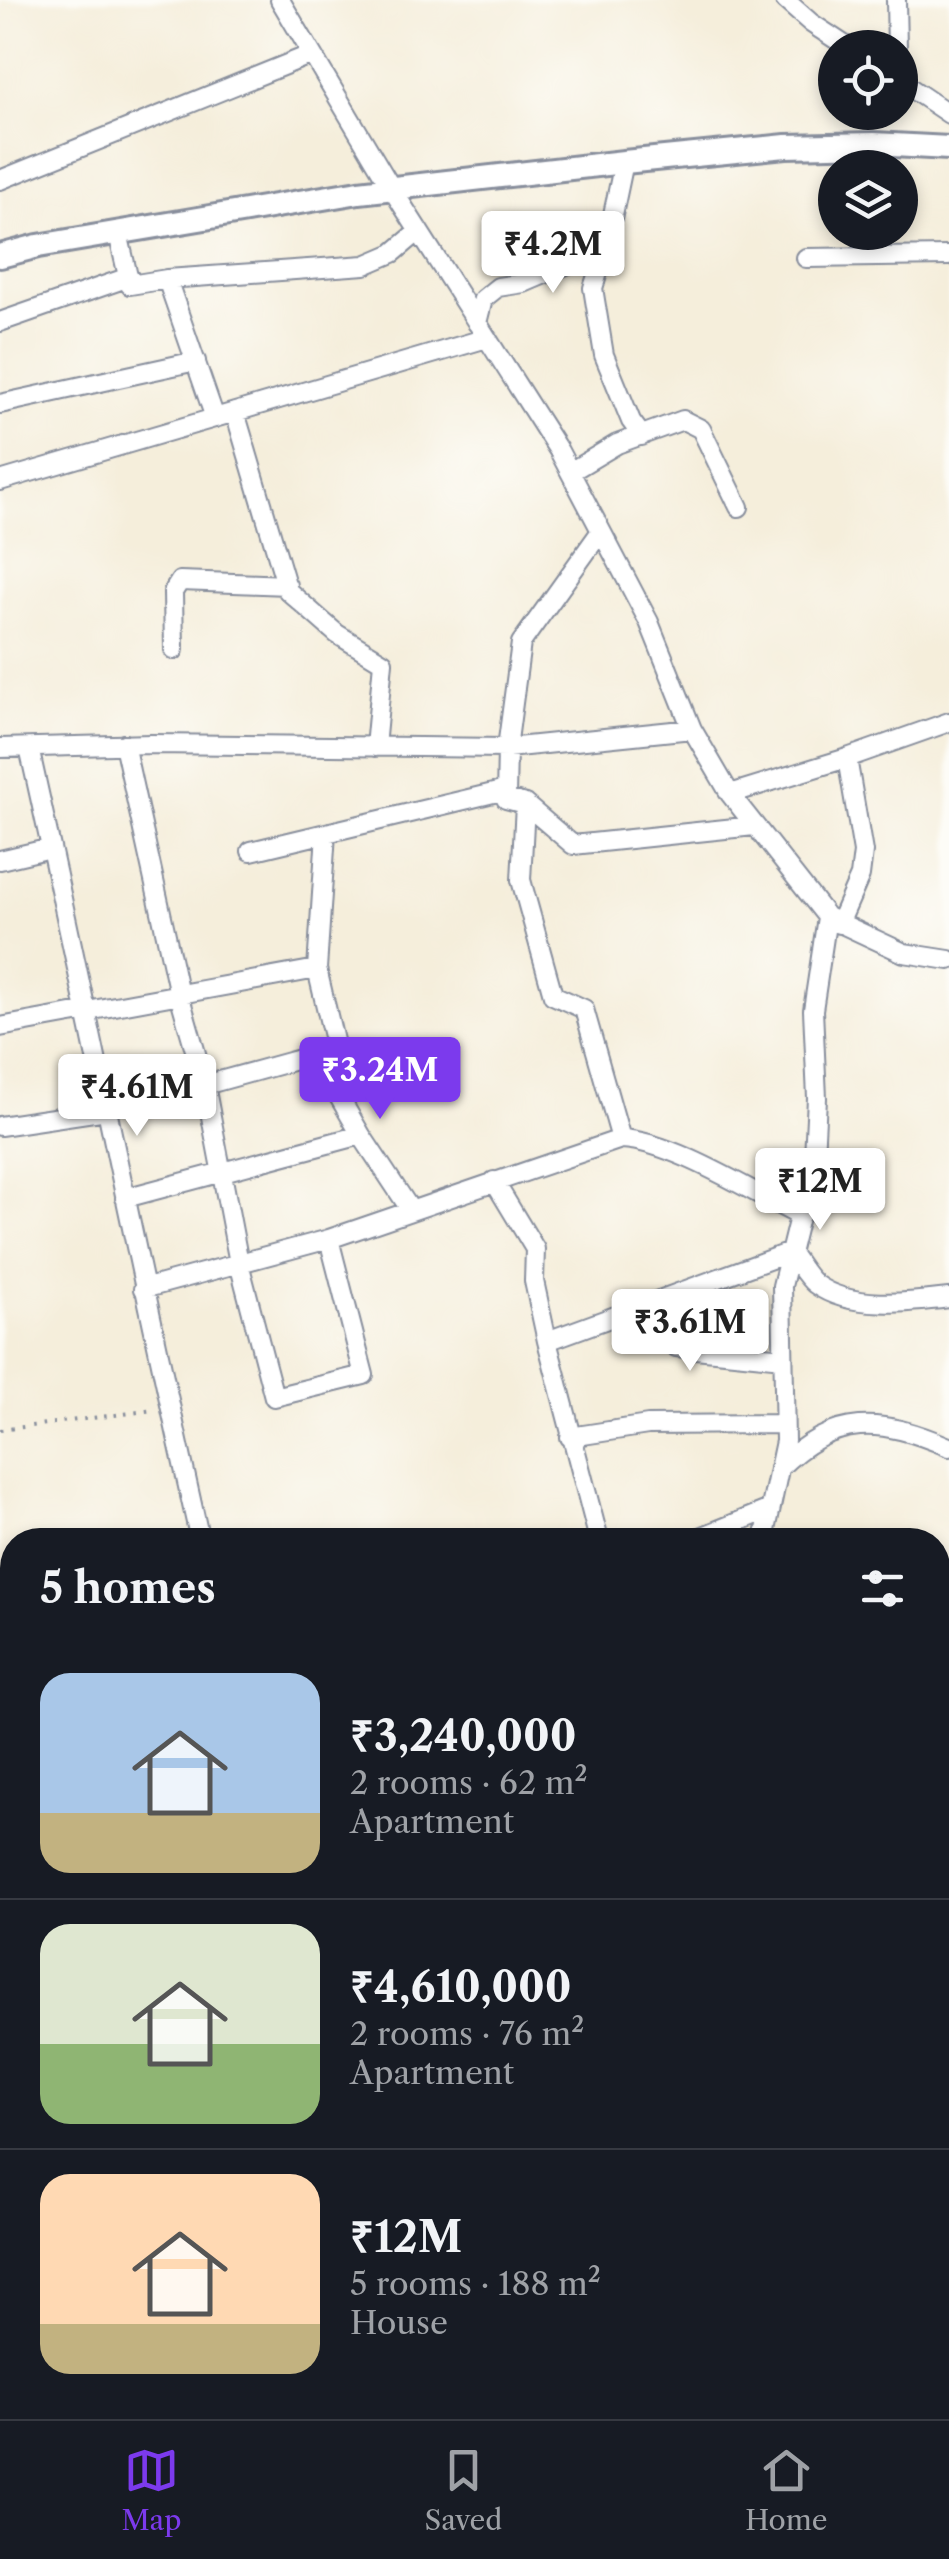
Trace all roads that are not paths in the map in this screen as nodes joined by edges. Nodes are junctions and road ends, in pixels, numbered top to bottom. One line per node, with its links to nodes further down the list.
1 (280, 0): 6 (street)
2 (785, 0): 4 (street)
3 (896, 0): 5 (street)
4 (822, 30)
5 (897, 30)
6 (312, 54): 11 (street); 12 (street)
7 (918, 93): 8 (street)
8 (949, 114)
9 (949, 148): 10 (street)
10 (624, 162): 12 (street); 15 (street)
11 (0, 180)
12 (392, 189): 13 (street); 14 (street)
13 (418, 231): 20 (street); 22 (street)
14 (118, 232): 16 (street); 19 (street)
15 (606, 248): 22 (street); 27 (street)
16 (0, 256)
17 (949, 256): 18 (street)
18 (806, 258)
19 (129, 277): 20 (street); 21 (street)
20 (167, 279): 23 (street)
21 (0, 322)
22 (482, 331): 25 (street); 28 (street)
23 (196, 361): 24 (street); 26 (street)
24 (0, 404)
25 (234, 412): 26 (street); 32 (street)
26 (216, 418): 29 (street)
27 (642, 436): 28 (street); 30 (street)
28 (570, 472): 31 (street)
29 (0, 481)
30 (739, 507)
31 (601, 531): 35 (street); 40 (street)
32 (287, 586): 33 (street); 37 (street)
33 (174, 650)
34 (949, 722): 41 (street)
35 (692, 729): 40 (street); 43 (street)
36 (124, 744): 37 (street); 39 (street); 53 (street)
37 (375, 746): 40 (street)
38 (0, 748): 39 (street)
39 (29, 748): 47 (street)
40 (507, 748): 42 (street)
41 (847, 758): 43 (street); 50 (street)
42 (506, 790): 44 (street); 46 (street)
43 (730, 794): 45 (street)
44 (525, 804): 45 (street); 61 (street)
45 (754, 826): 50 (street)
46 (326, 833): 48 (street); 52 (street)
47 (51, 848): 49 (street); 54 (street)
48 (250, 852)
49 (0, 860)
50 (833, 921): 51 (street); 66 (street)
51 (949, 960)
52 (317, 969): 53 (street); 56 (street)
53 (179, 994): 54 (street); 57 (street)
54 (88, 1010): 55 (street); 58 (street)
55 (0, 1027)
56 (316, 1055): 57 (street); 60 (street)
57 (205, 1085): 62 (street)
58 (108, 1110): 59 (street); 64 (street)
59 (0, 1126)
60 (361, 1136): 62 (street); 65 (street)
61 (621, 1139): 63 (street); 66 (street)
62 (221, 1172): 64 (street); 69 (street)
63 (494, 1182): 65 (street); 73 (street)
64 (125, 1198): 70 (street)
65 (410, 1210): 67 (street)
66 (800, 1216): 68 (street)
67 (329, 1239): 69 (street); 69 (street)
68 (790, 1252): 71 (street); 72 (street); 74 (street)
69 (239, 1263): 70 (street)
70 (143, 1288): 80 (street)
71 (949, 1298)
72 (636, 1308): 73 (street); 74 (street)
73 (547, 1340): 76 (street)
74 (783, 1358): 75 (street)
75 (784, 1424): 76 (street); 78 (street)
76 (570, 1437): 81 (street)
77 (949, 1448): 78 (street)
78 (779, 1468): 79 (street)
79 (770, 1509): 82 (street); 83 (street)
80 (197, 1528)
81 (596, 1528)
82 (723, 1528)
83 (766, 1528)

